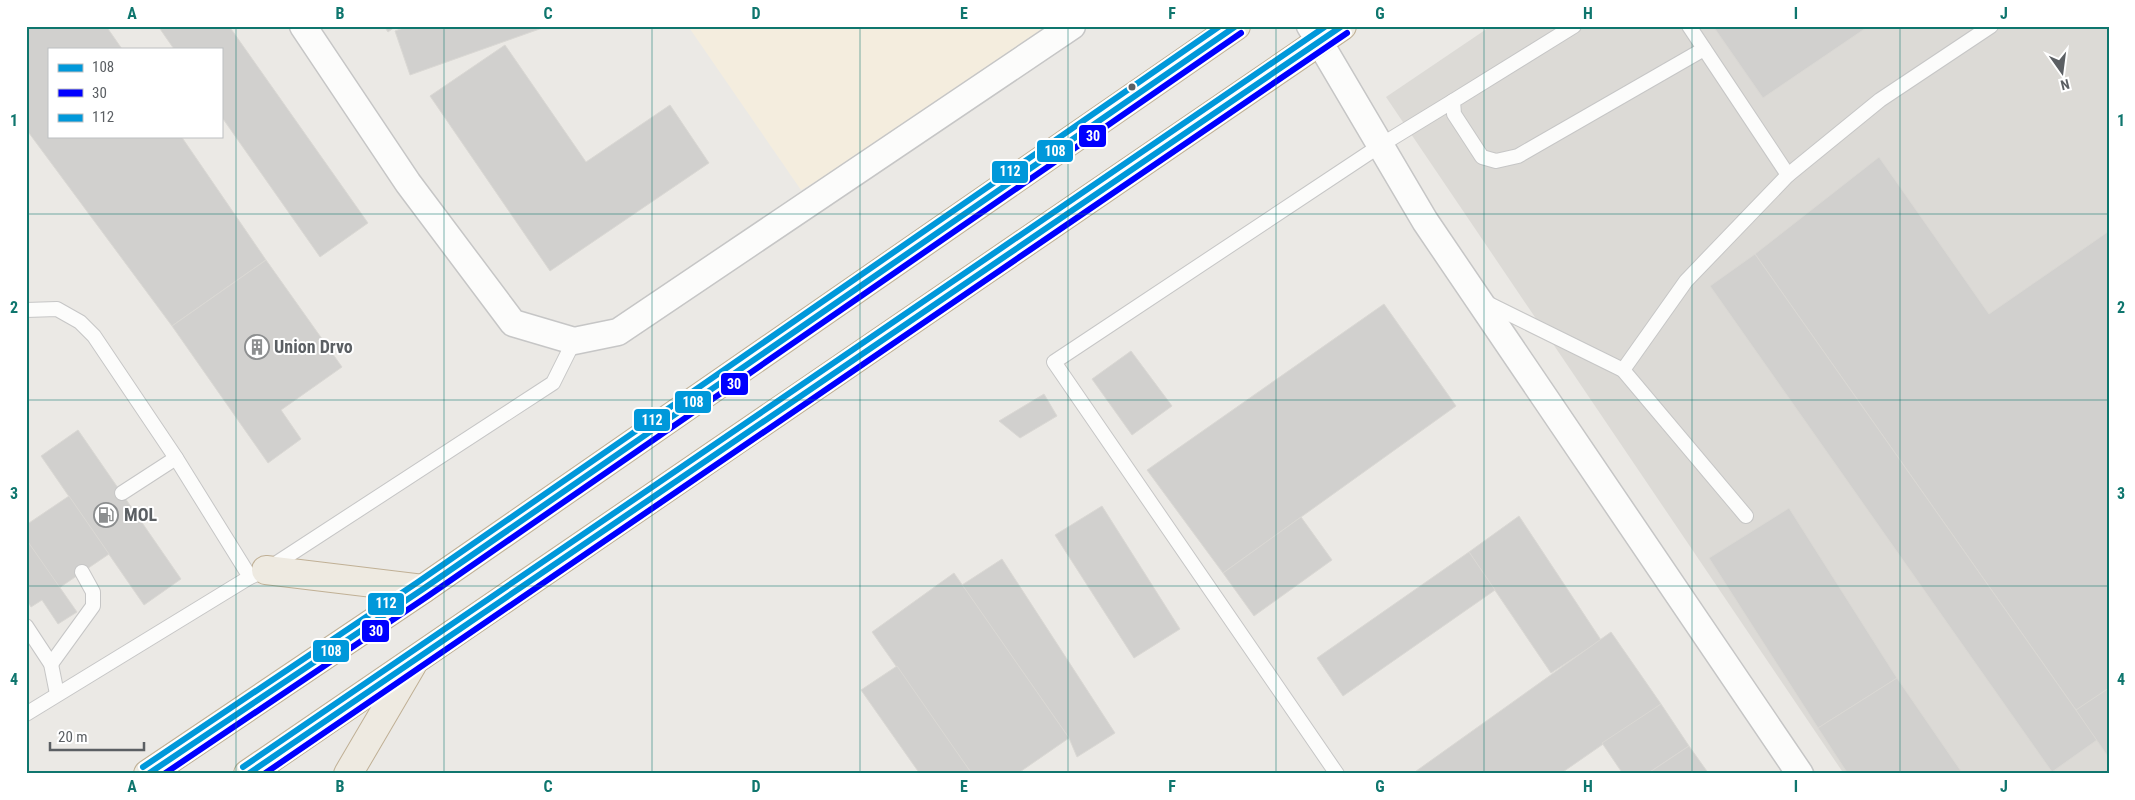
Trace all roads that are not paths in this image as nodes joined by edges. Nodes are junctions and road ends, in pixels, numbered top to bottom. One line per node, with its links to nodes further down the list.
1 (303, 26): 15 (street)
2 (1072, 26): 15 (street)
3 (1236, 26): 22 (highway)
4 (1342, 26): 8 (highway)
5 (1574, 26): 10 (lane)
6 (1690, 26): 9 (lane)
7 (1992, 26): 12 (lane)
8 (1315, 34): 11 (street); 24 (highway)
9 (1704, 49): 10 (lane); 12 (lane)
10 (1453, 101): 11 (lane)
11 (1381, 145): 13 (street); 31 (lane)
12 (1788, 175): 16 (lane)
13 (1478, 299): 16 (lane); 32 (street)
14 (26, 310): 17 (lane)
15 (574, 341): 21 (lane)
16 (1623, 370): 19 (lane)
17 (176, 458): 18 (lane); 21 (lane)
18 (122, 493)
19 (1746, 516)
20 (82, 572): 25 (lane)
21 (258, 573): 22 (highway); 26 (lane)
22 (423, 588): 28 (highway)
23 (26, 626): 25 (lane)
24 (416, 658): 29 (highway); 30 (highway)
25 (51, 664): 26 (lane)
26 (56, 694): 27 (lane)
27 (26, 714)
28 (148, 774)
29 (248, 774)
30 (348, 774)
31 (1337, 774)
32 (1800, 774)

